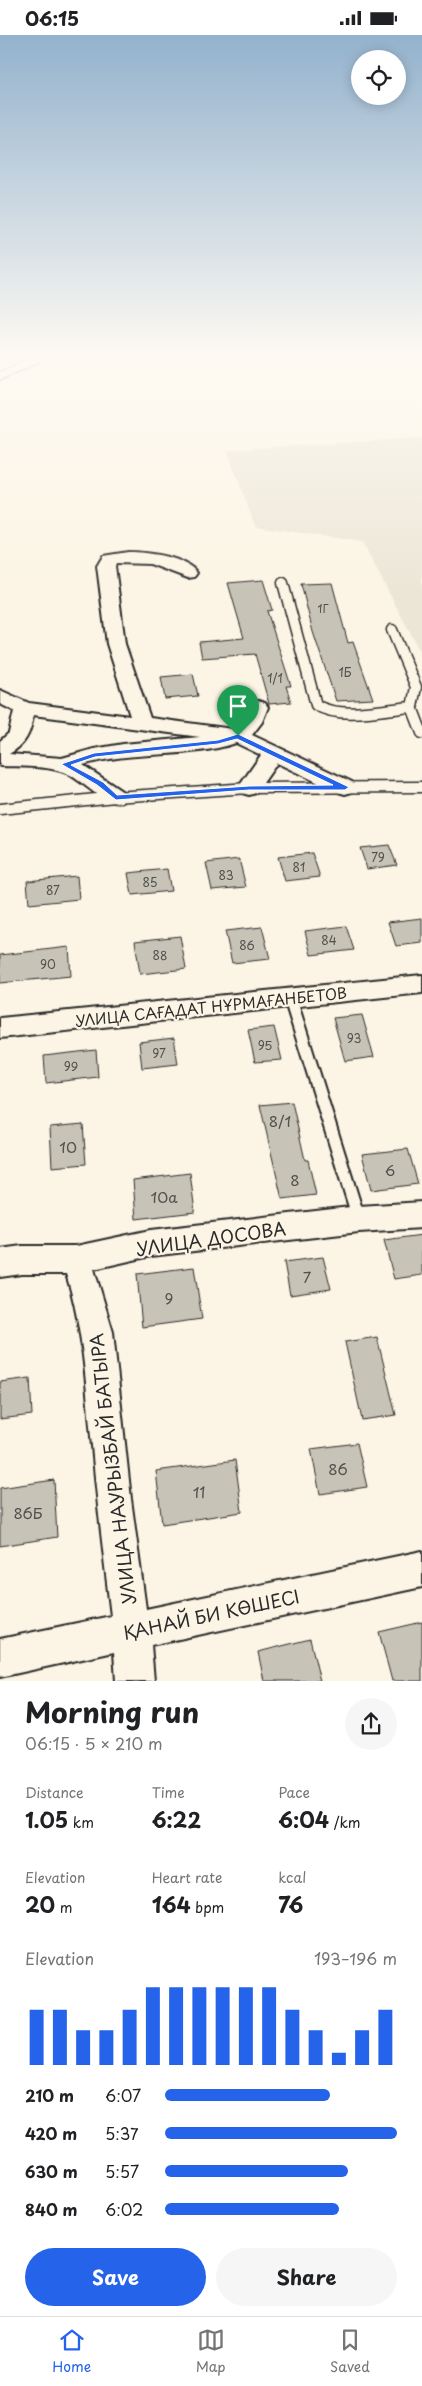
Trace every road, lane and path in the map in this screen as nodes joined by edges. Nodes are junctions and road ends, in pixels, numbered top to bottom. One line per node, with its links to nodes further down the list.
1 (188, 573): 8 (street)
2 (283, 583): 6 (lane)
3 (392, 630): 6 (lane)
4 (0, 697): 7 (street)
5 (258, 707): 11 (street)
6 (412, 707): 10 (lane)
7 (24, 708): 8 (street); 9 (street)
8 (142, 723): 11 (street)
9 (21, 733): 12 (street); 15 (street)
10 (422, 733)
11 (238, 736): 13 (street); 15 (street)
12 (0, 750)
13 (272, 755): 16 (street); 18 (street)
14 (0, 760): 15 (street)
15 (57, 763): 19 (street)
16 (345, 787): 17 (lane); 18 (lane)
17 (422, 787)
18 (249, 788): 19 (lane)
19 (116, 797): 20 (lane)
20 (0, 809)
21 (422, 984): 22 (street, УЛИЦА САҒАДАТ НҰРМАҒАНБЕТОВ)
22 (290, 998): 23 (street, УЛИЦА САҒАДАТ НҰРМАҒАНБЕТОВ); 25 (lane)
23 (0, 1028)
24 (422, 1215): 25 (street, УЛИЦА ДОСОВА)
25 (359, 1219): 26 (street, УЛИЦА ДОСОВА)
26 (76, 1260): 27 (street, УЛИЦА ДОСОВА); 29 (street, УЛИЦА НАУРЫЗБАЙ БАТЫРА)
27 (0, 1263)
28 (422, 1569): 29 (street, ҚАНАЙ БИ КӨШЕСІ)
29 (131, 1631): 30 (street, ҚАНАЙ БИ КӨШЕСІ); 31 (street, УЛИЦА НАУРЫЗБАЙ БАТЫРА)
30 (0, 1658)
31 (135, 1681)

